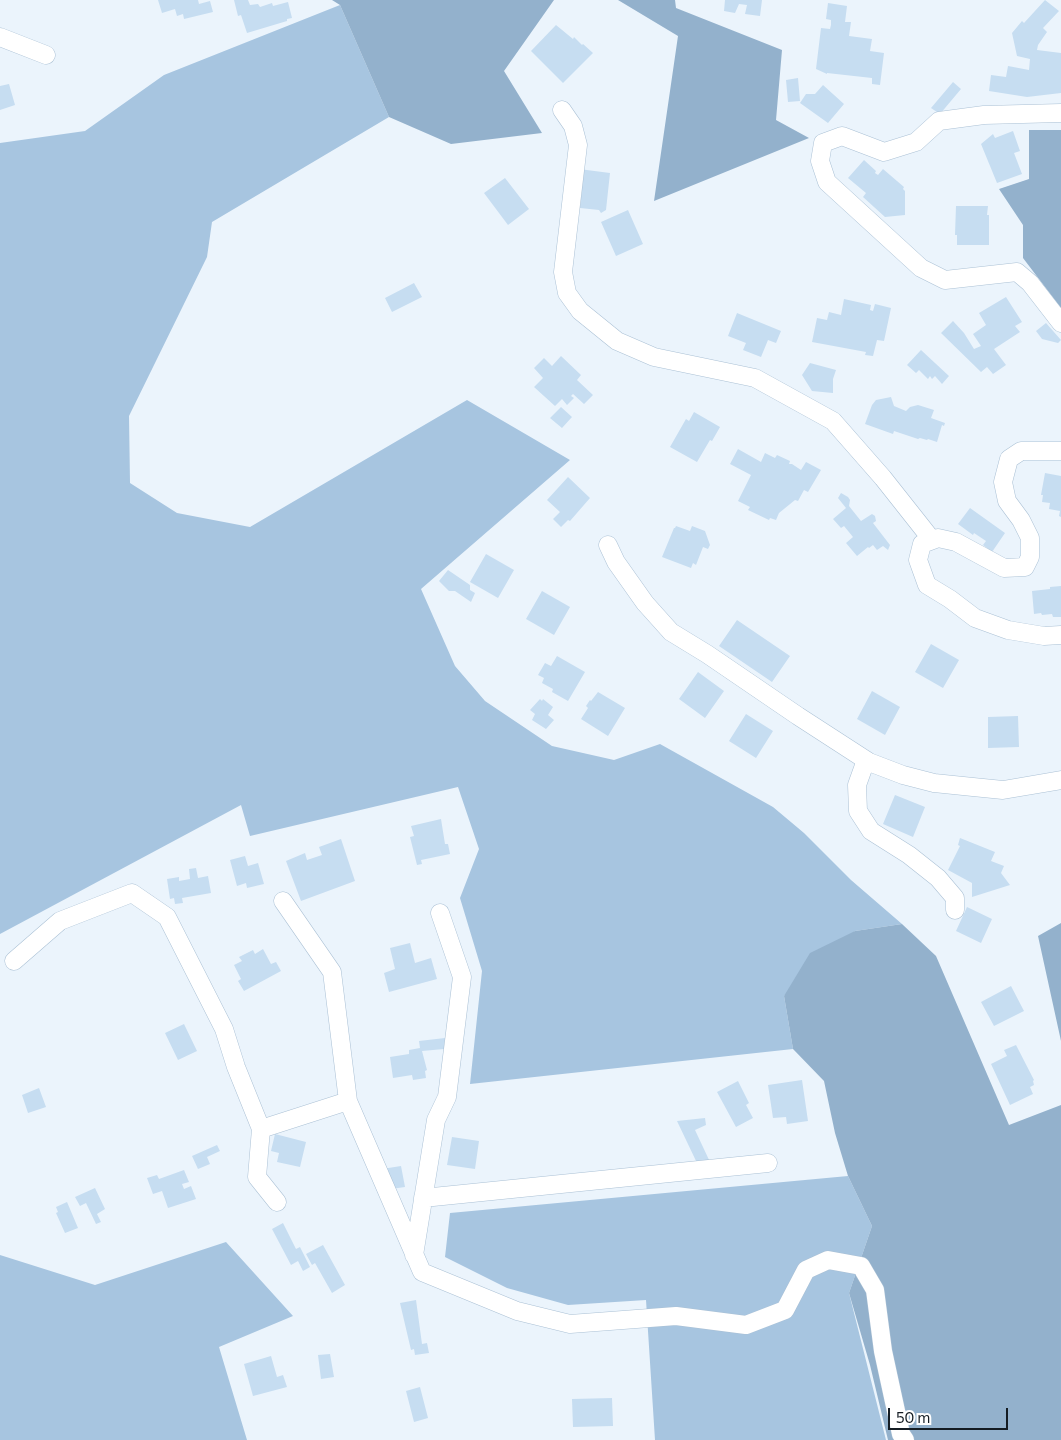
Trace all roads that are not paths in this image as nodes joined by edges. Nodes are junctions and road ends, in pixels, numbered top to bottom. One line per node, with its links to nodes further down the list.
1 (0, 37): 2 (street)
2 (46, 55)
3 (562, 110): 7 (street)
4 (1061, 113): 5 (street)
5 (1061, 323)
6 (1061, 451): 7 (street)
7 (932, 540): 9 (street)
8 (608, 545): 10 (street)
9 (1061, 634)
10 (866, 760): 11 (street); 13 (street)
11 (1061, 780)
12 (283, 901): 16 (street)
13 (955, 910)
14 (440, 913): 19 (street)
15 (14, 961): 17 (street)
16 (348, 1102): 17 (street); 21 (street)
17 (261, 1129): 20 (street)
18 (768, 1163): 19 (street)
19 (423, 1198): 21 (street)
20 (277, 1202)
21 (414, 1256): 22 (street)
22 (905, 1440)

